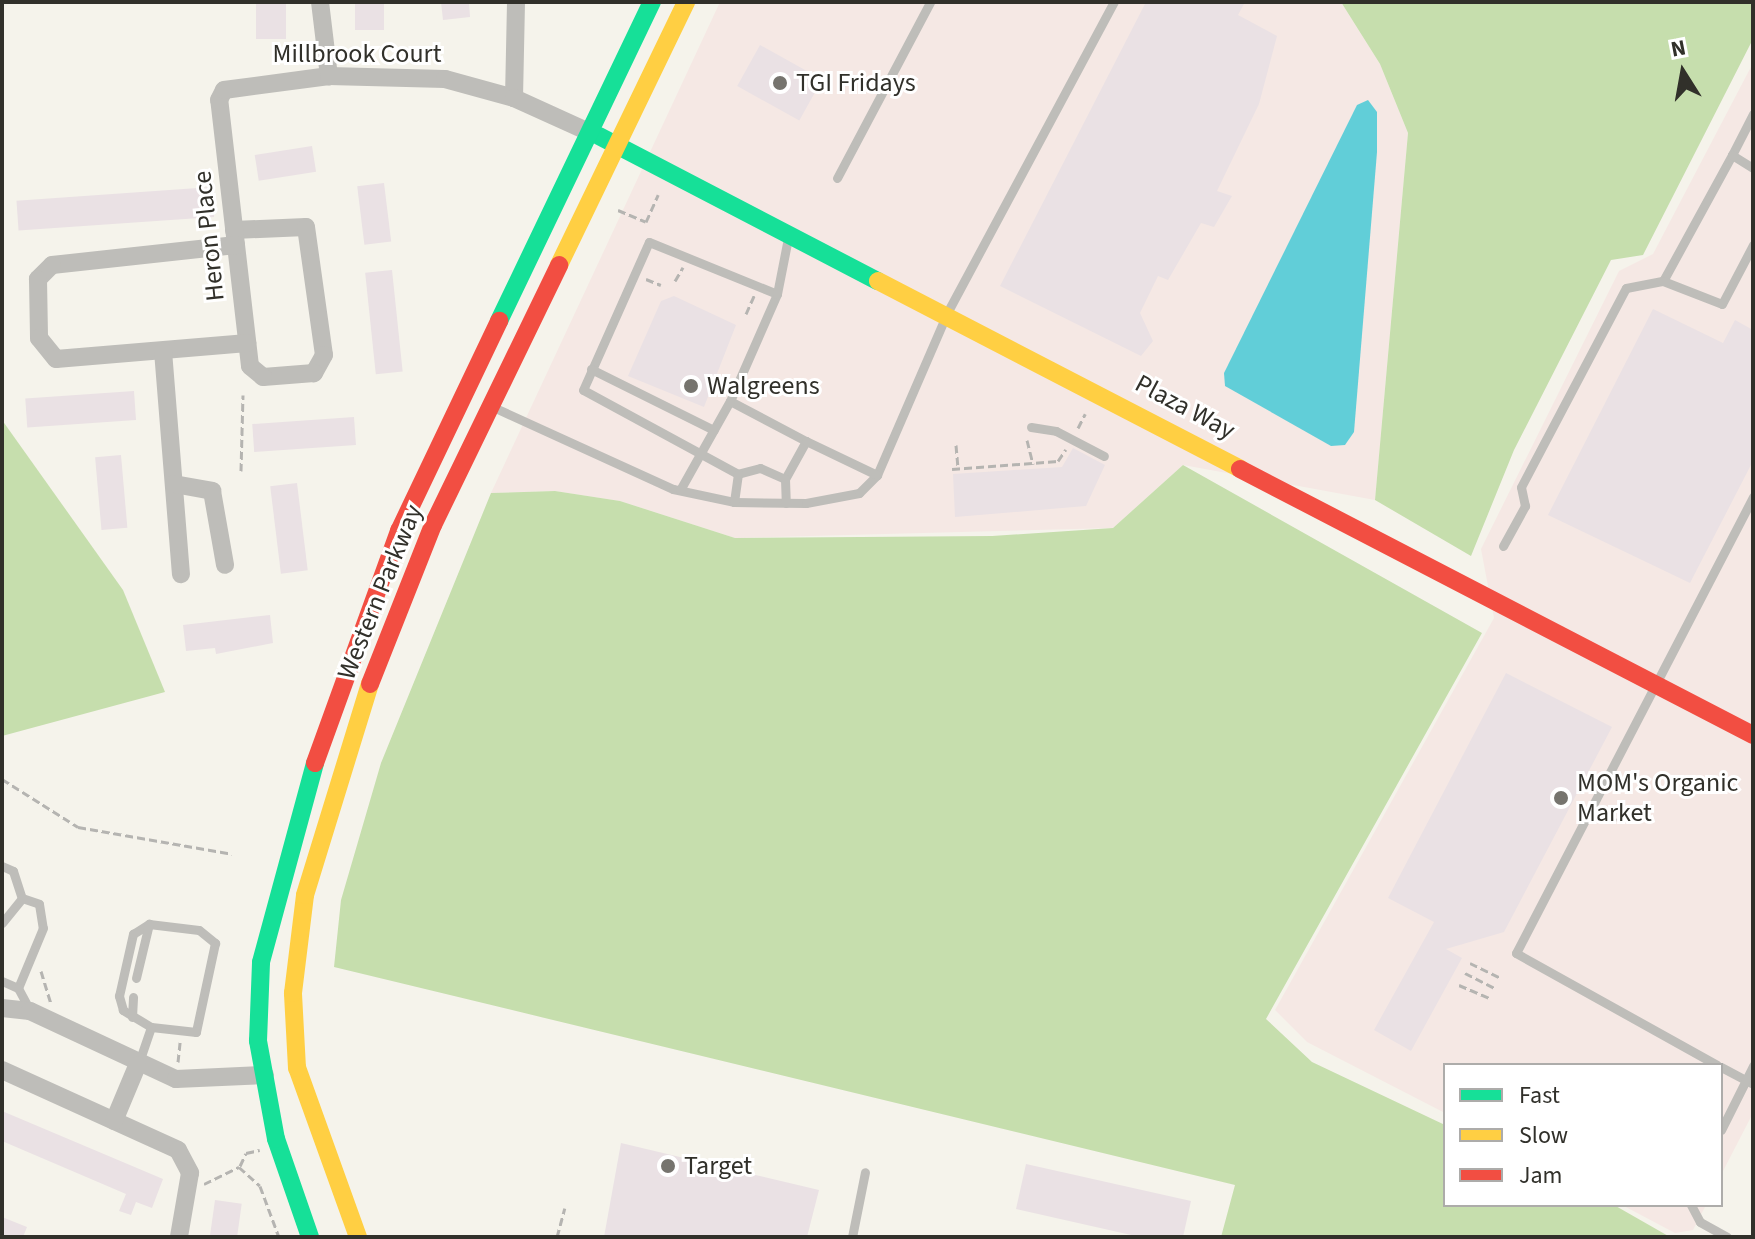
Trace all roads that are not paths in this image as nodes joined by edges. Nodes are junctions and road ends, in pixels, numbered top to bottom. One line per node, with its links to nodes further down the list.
1 (320, 2): 7 (street)
2 (516, 2): 8 (street)
3 (652, 2): 11 (main road, Western Parkway)
4 (686, 2): 12 (main road, Western Parkway)
5 (930, 2): 15 (lane)
6 (1114, 2): 21 (lane)
7 (329, 76): 8 (street, Millbrook Court); 9 (street, Millbrook Court)
8 (514, 98): 11 (street, Millbrook Court)
9 (219, 100): 17 (street, Heron Place)
10 (1753, 114): 13 (lane)
11 (589, 132): 12 (main road, Plaza Way); 62 (main road, Western Parkway)
12 (614, 144): 16 (main road, Plaza Way); 26 (main road, Western Parkway)
13 (1732, 155): 14 (lane); 19 (lane)
14 (1753, 168)
15 (837, 178)
16 (789, 231): 20 (lane); 21 (main road, Plaza Way)
17 (235, 238): 22 (street, Heron Place); 22 (street, Heron Place); 23 (street)
18 (1753, 245): 19 (lane)
19 (1663, 281): 40 (lane)
20 (777, 294): 24 (lane); 25 (lane)
21 (947, 313): 33 (lane); 43 (main road, Plaza Way)
22 (247, 343): 23 (street)
23 (163, 351): 35 (street)
24 (591, 369): 27 (lane); 30 (lane)
25 (730, 401): 27 (lane); 29 (lane)
26 (490, 405): 36 (lane); 70 (main road, Western Parkway)
27 (714, 430): 30 (lane)
28 (1028, 431): 31 (lane)
29 (806, 441): 33 (lane); 34 (lane)
30 (700, 454): 32 (lane); 36 (lane)
31 (1104, 456)
32 (738, 474): 34 (lane); 38 (lane)
33 (877, 475): 39 (lane)
34 (785, 479): 39 (lane)
35 (174, 484): 41 (street); 42 (street)
36 (680, 490): 38 (lane)
37 (1753, 497): 43 (lane)
38 (734, 502): 39 (lane)
39 (786, 503)
40 (1503, 546)
41 (225, 565)
42 (181, 574)
43 (1655, 684): 44 (main road, Plaza Way); 57 (lane)
44 (1753, 735)
45 (2, 866): 46 (lane)
46 (22, 898): 47 (lane); 51 (lane)
47 (2, 923)
48 (149, 924): 49 (lane); 55 (lane); 56 (lane)
49 (136, 978)
50 (2, 981): 51 (lane)
51 (18, 988): 54 (lane)
52 (133, 997): 55 (lane)
53 (2, 1008): 54 (street)
54 (30, 1011): 58 (street)
55 (132, 1017): 56 (lane)
56 (151, 1027): 58 (lane)
57 (1714, 1063)
58 (137, 1066): 62 (street); 64 (street)
59 (1753, 1066): 63 (lane)
60 (1723, 1068): 63 (lane)
61 (2, 1070): 64 (street)
62 (265, 1075): 69 (main road, Western Parkway)
63 (1749, 1082): 65 (lane)
64 (114, 1121): 68 (street)
65 (1723, 1127)
66 (865, 1172): 71 (lane)
67 (1692, 1209): 72 (lane)
68 (179, 1237)
69 (310, 1237)
70 (358, 1237)
71 (852, 1237)
72 (1727, 1237)

